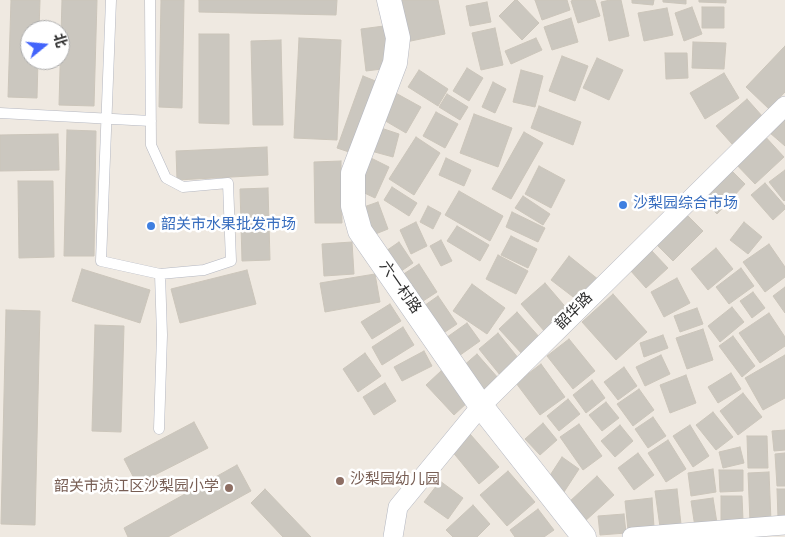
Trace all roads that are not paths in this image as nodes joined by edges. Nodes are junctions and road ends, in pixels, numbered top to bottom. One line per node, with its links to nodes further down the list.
1 (111, 0): 6 (lane)
2 (150, 0): 7 (lane)
3 (389, 0): 9 (street, 六一村路)
4 (785, 106): 9 (street, 韶华路)
5 (0, 113): 6 (lane)
6 (106, 119): 7 (lane); 8 (lane)
7 (150, 121): 8 (lane)
8 (160, 274): 10 (lane)
9 (481, 406): 12 (street, 韶华路); 13 (street, 六一村路)
10 (160, 429)
11 (785, 525): 14 (street)
12 (393, 537)
13 (584, 537)
14 (632, 537)

